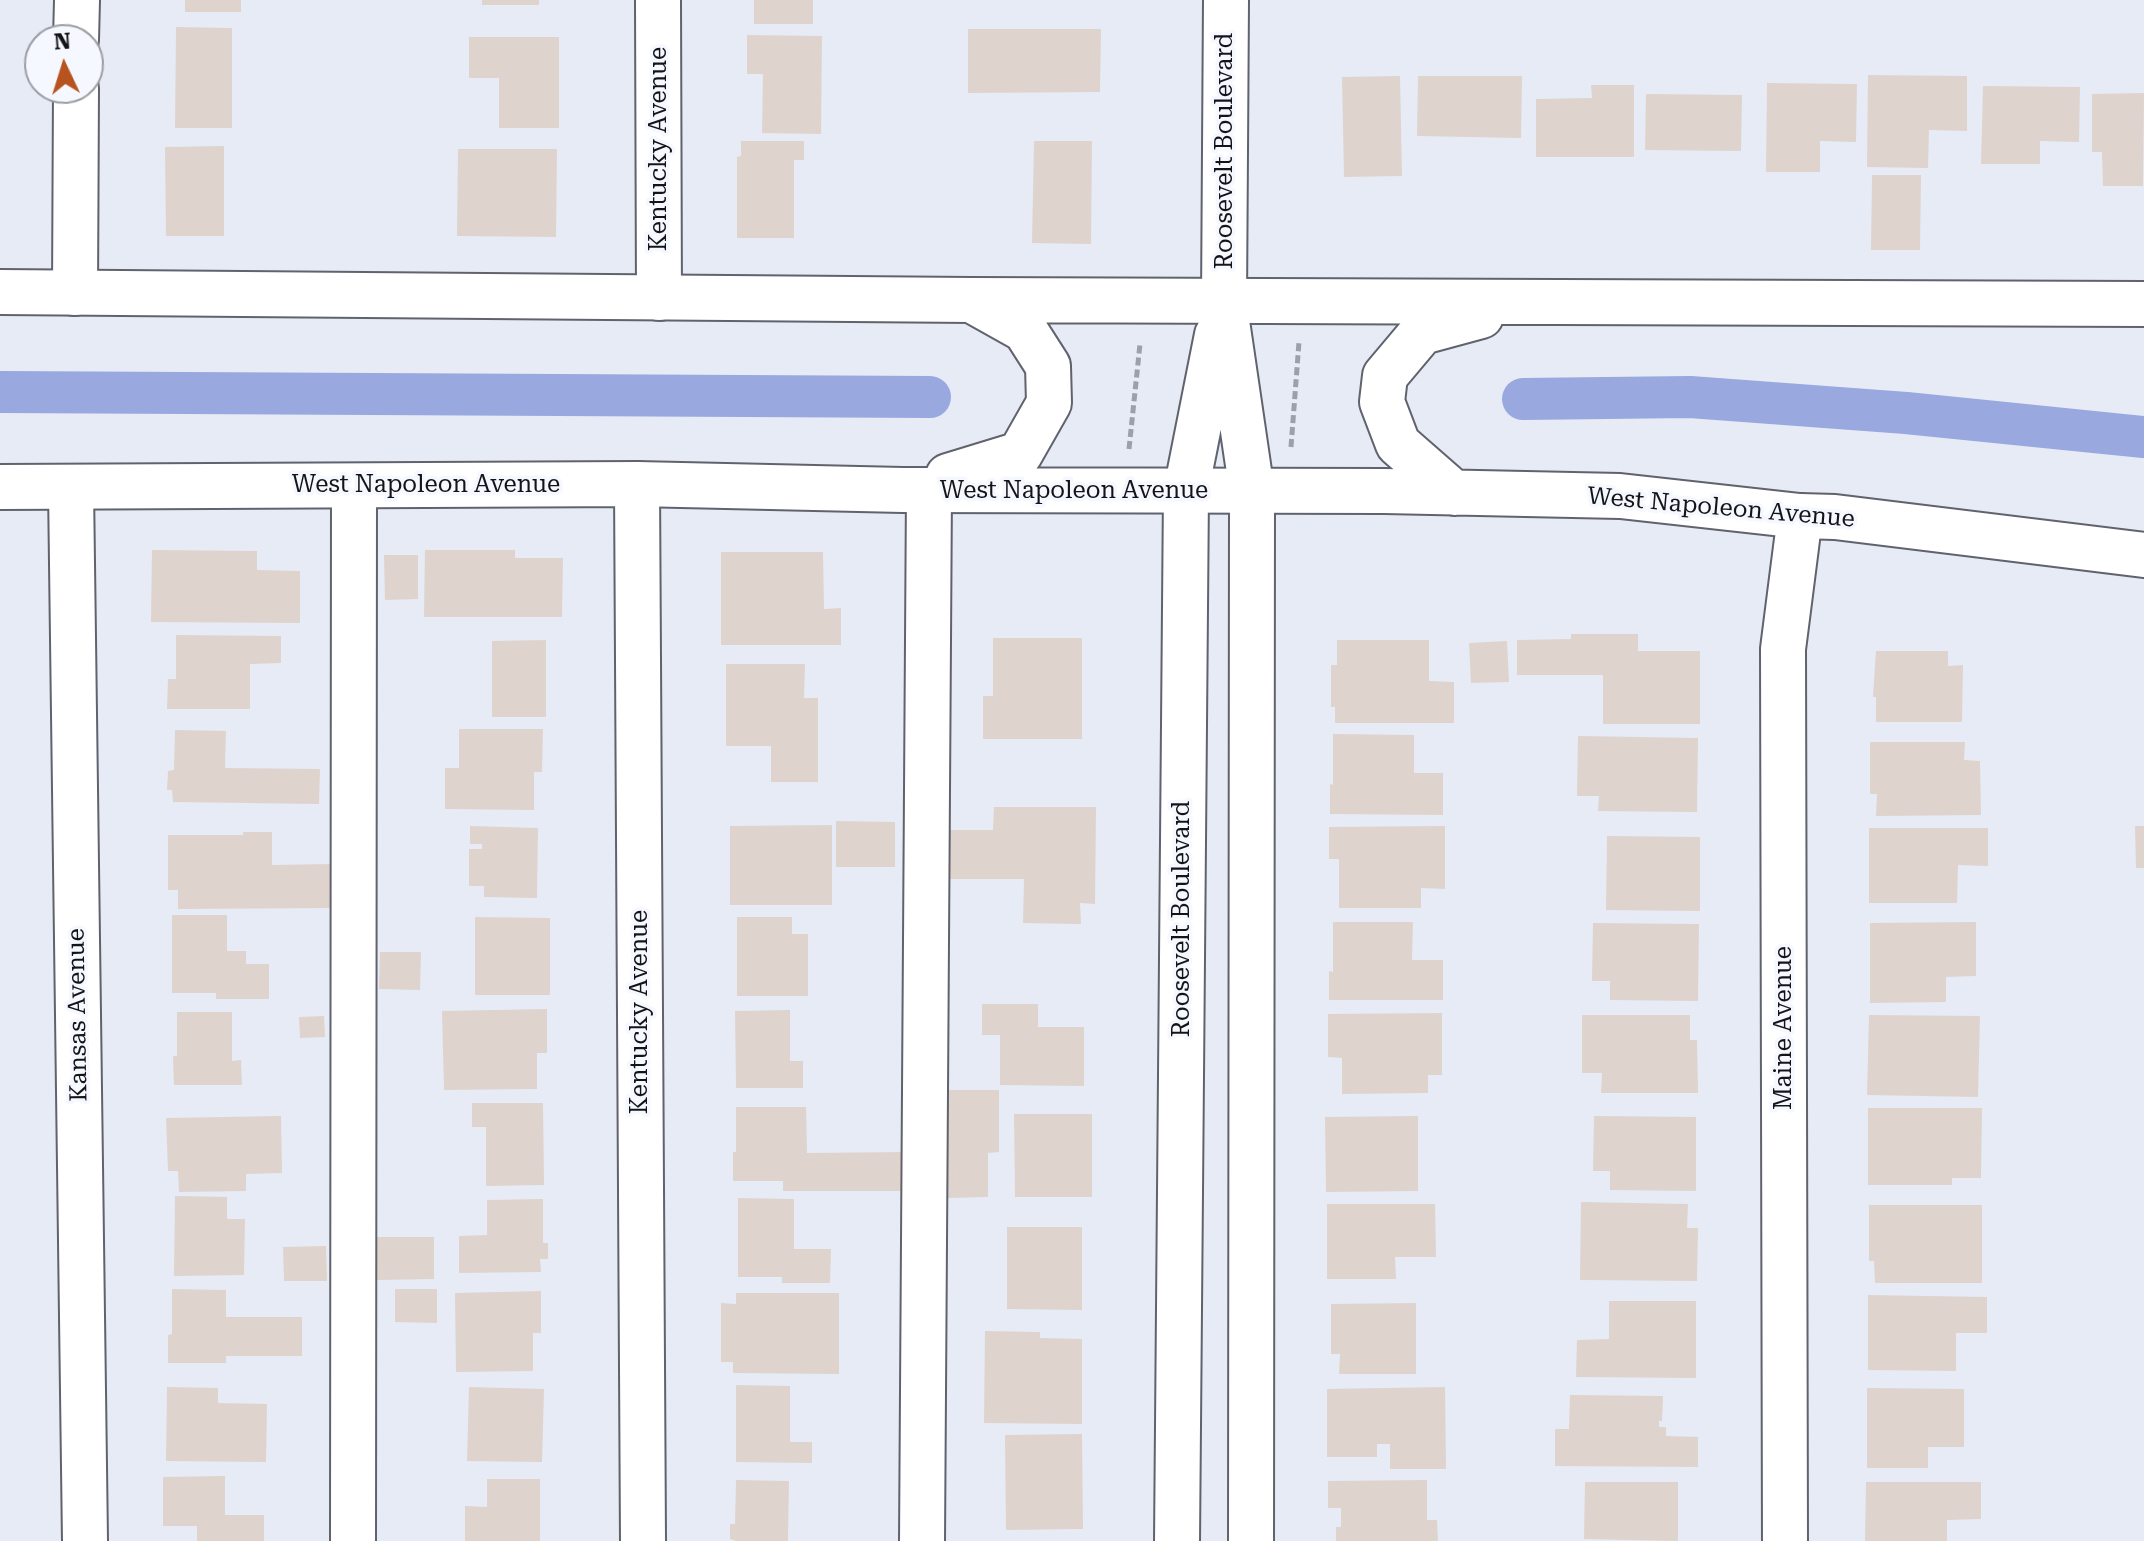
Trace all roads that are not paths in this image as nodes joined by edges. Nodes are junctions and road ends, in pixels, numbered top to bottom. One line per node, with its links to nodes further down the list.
1 (77, 0): 4 (street)
2 (658, 0): 8 (street, Kentucky Avenue)
3 (1226, 0): 10 (street, Roosevelt Boulevard)
4 (76, 24)
5 (76, 104): 7 (street)
6 (0, 292): 7 (street)
7 (75, 293): 8 (street)
8 (659, 298): 9 (street)
9 (972, 300): 10 (street); 17 (street)
10 (1224, 301): 11 (street); 18 (street, Roosevelt Boulevard); 19 (street, Roosevelt Boulevard)
11 (1534, 302): 12 (street); 20 (street)
12 (2144, 304)
13 (637, 484): 14 (street, West Napoleon Avenue); 17 (street, West Napoleon Avenue); 25 (street, Kentucky Avenue)
14 (354, 486): 16 (street, West Napoleon Avenue); 24 (street)
15 (0, 487): 16 (street, West Napoleon Avenue)
16 (71, 488): 23 (street, Kansas Avenue)
17 (916, 490): 18 (street, West Napoleon Avenue); 26 (street)
18 (1186, 491): 19 (street, West Napoleon Avenue); 27 (street, Roosevelt Boulevard)
19 (1252, 492): 20 (street, West Napoleon Avenue); 28 (street, Roosevelt Boulevard)
20 (1454, 493): 21 (street, West Napoleon Avenue)
21 (1800, 516): 22 (street, West Napoleon Avenue); 29 (street, Maine Avenue)
22 (2144, 555)
23 (85, 1541)
24 (353, 1541)
25 (643, 1541)
26 (922, 1541)
27 (1177, 1541)
28 (1251, 1541)
29 (1785, 1541)

